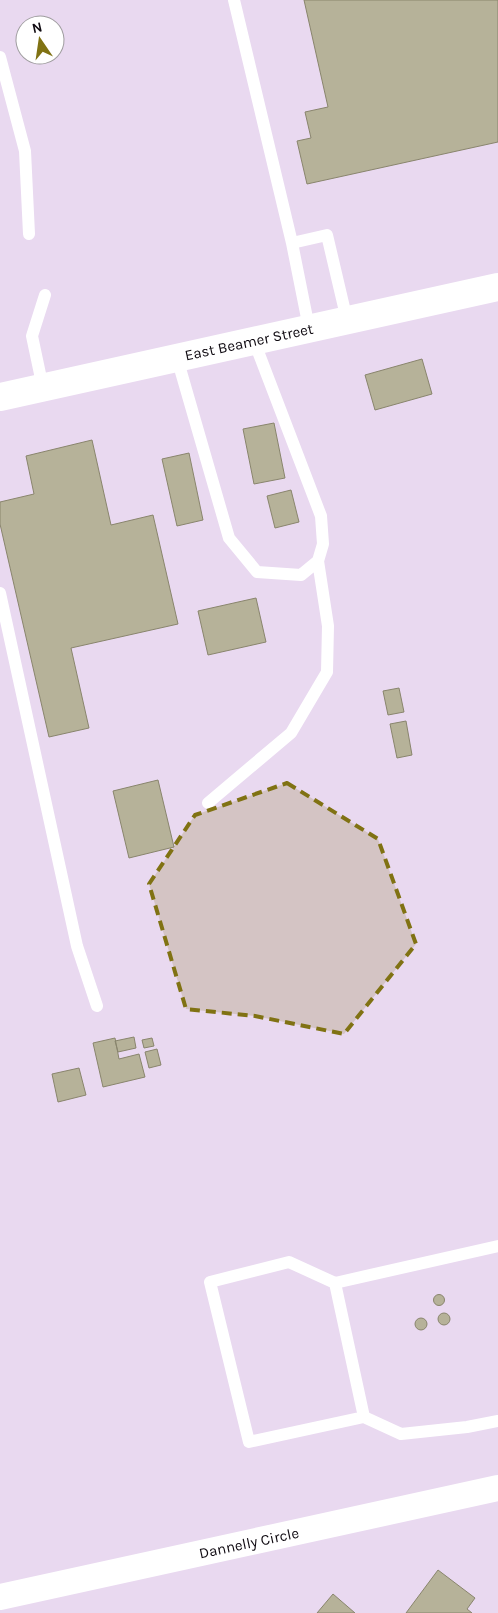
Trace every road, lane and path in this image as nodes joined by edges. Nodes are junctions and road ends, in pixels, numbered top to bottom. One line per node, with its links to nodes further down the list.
1 (234, 0): 4 (lane)
2 (0, 57): 3 (lane)
3 (28, 234)
4 (292, 243): 7 (lane); 8 (lane)
5 (498, 286): 7 (street, East Beamer Street)
6 (45, 295): 11 (lane)
7 (347, 320): 8 (street, East Beamer Street)
8 (309, 328): 9 (street, East Beamer Street)
9 (254, 341): 10 (street, East Beamer Street); 13 (lane)
10 (177, 358): 11 (street, East Beamer Street); 13 (lane)
11 (43, 388): 12 (street, East Beamer Street)
12 (0, 397)
13 (318, 561): 15 (lane)
14 (0, 593): 16 (lane)
15 (208, 803)
16 (97, 1006)
17 (498, 1246): 18 (lane)
18 (335, 1284): 19 (lane); 19 (lane)
19 (364, 1417): 20 (lane)
20 (498, 1421)
21 (498, 1488): 22 (street, Dannelly Circle)
22 (0, 1597)

